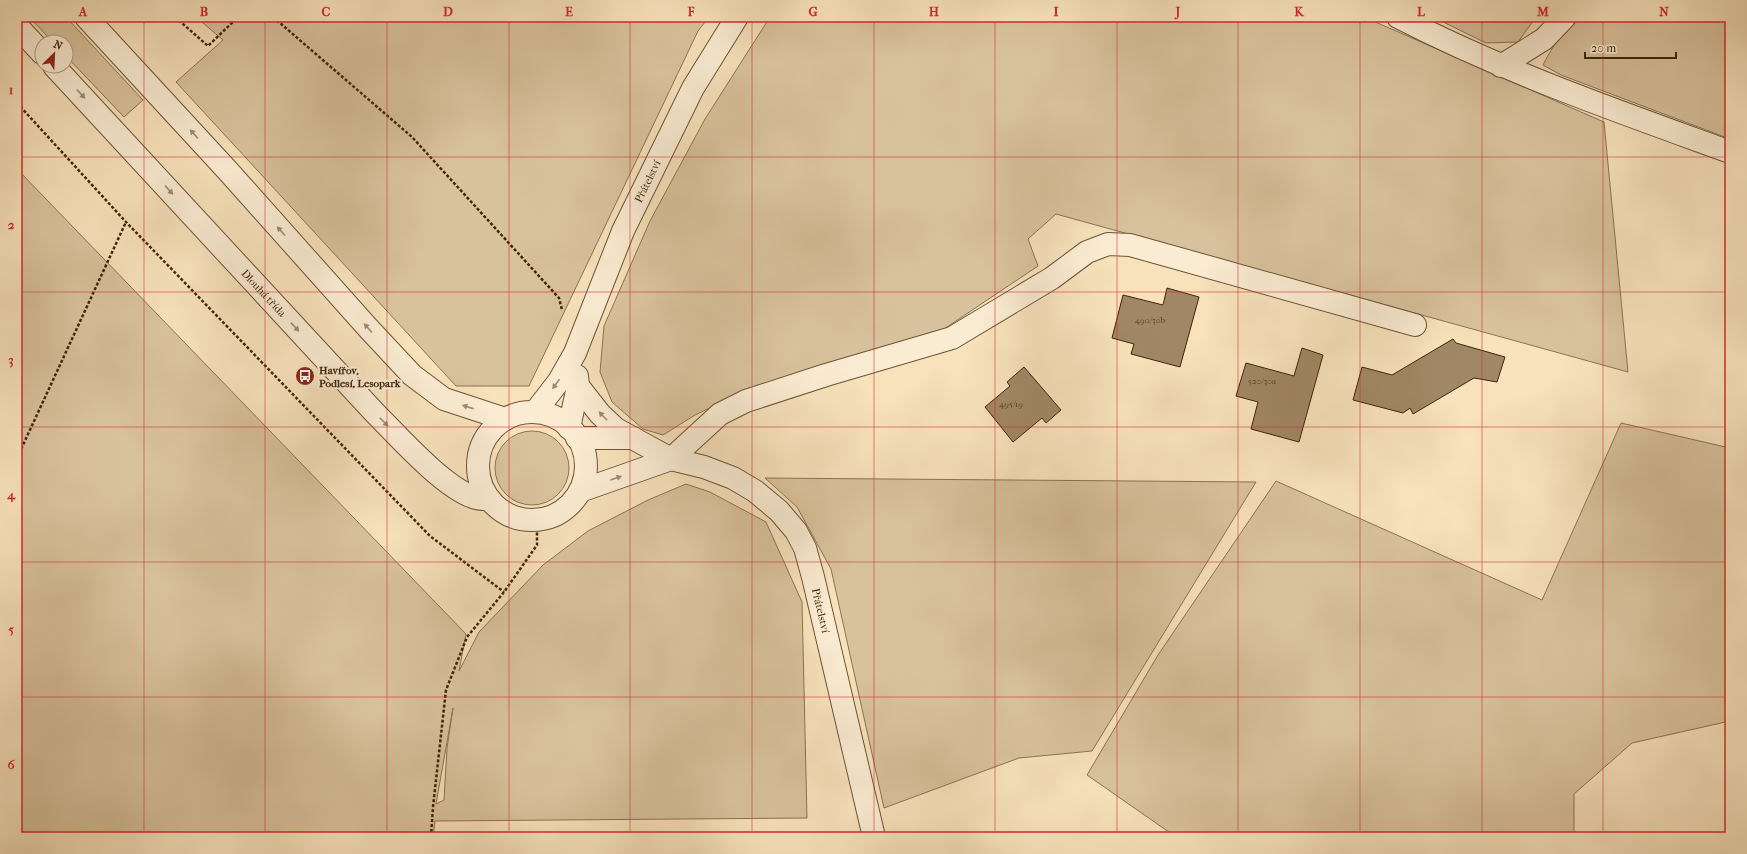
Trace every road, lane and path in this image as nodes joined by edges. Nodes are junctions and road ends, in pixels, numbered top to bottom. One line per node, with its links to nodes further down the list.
1 (86, 17): 20 (street, one-way to 1)
2 (175, 17): 3 (path)
3 (238, 17)
4 (273, 17): 15 (path)
5 (738, 17): 17 (street, Přátelství)
6 (1398, 17): 10 (street)
7 (1565, 17): 10 (street)
8 (17, 26): 9 (street)
9 (34, 44)
10 (1501, 66): 13 (street)
11 (61, 74): 26 (street, Dlouhá třída, one-way to 26)
12 (17, 103): 14 (path)
13 (1730, 152)
14 (126, 222): 23 (path); 28 (path)
15 (563, 312)
16 (1414, 325): 24 (street)
17 (575, 353): 18 (street, Přátelství); 19 (street, Přátelství, one-way to 19)
18 (578, 386): 21 (street, Přátelství); 22 (street, Přátelství, one-way to 18)
19 (534, 412): 20 (street); 21 (street)
20 (505, 419): 26 (street)
21 (573, 433): 22 (street, Přátelství); 25 (street)
22 (634, 438): 24 (street, Přátelství)
23 (17, 458)
24 (671, 459): 25 (street, one-way to 24); 30 (street, Přátelství)
25 (580, 491): 27 (street)
26 (488, 499): 27 (street)
27 (537, 520): 28 (path)
28 (504, 592): 29 (path)
29 (431, 837)
30 (874, 837)

